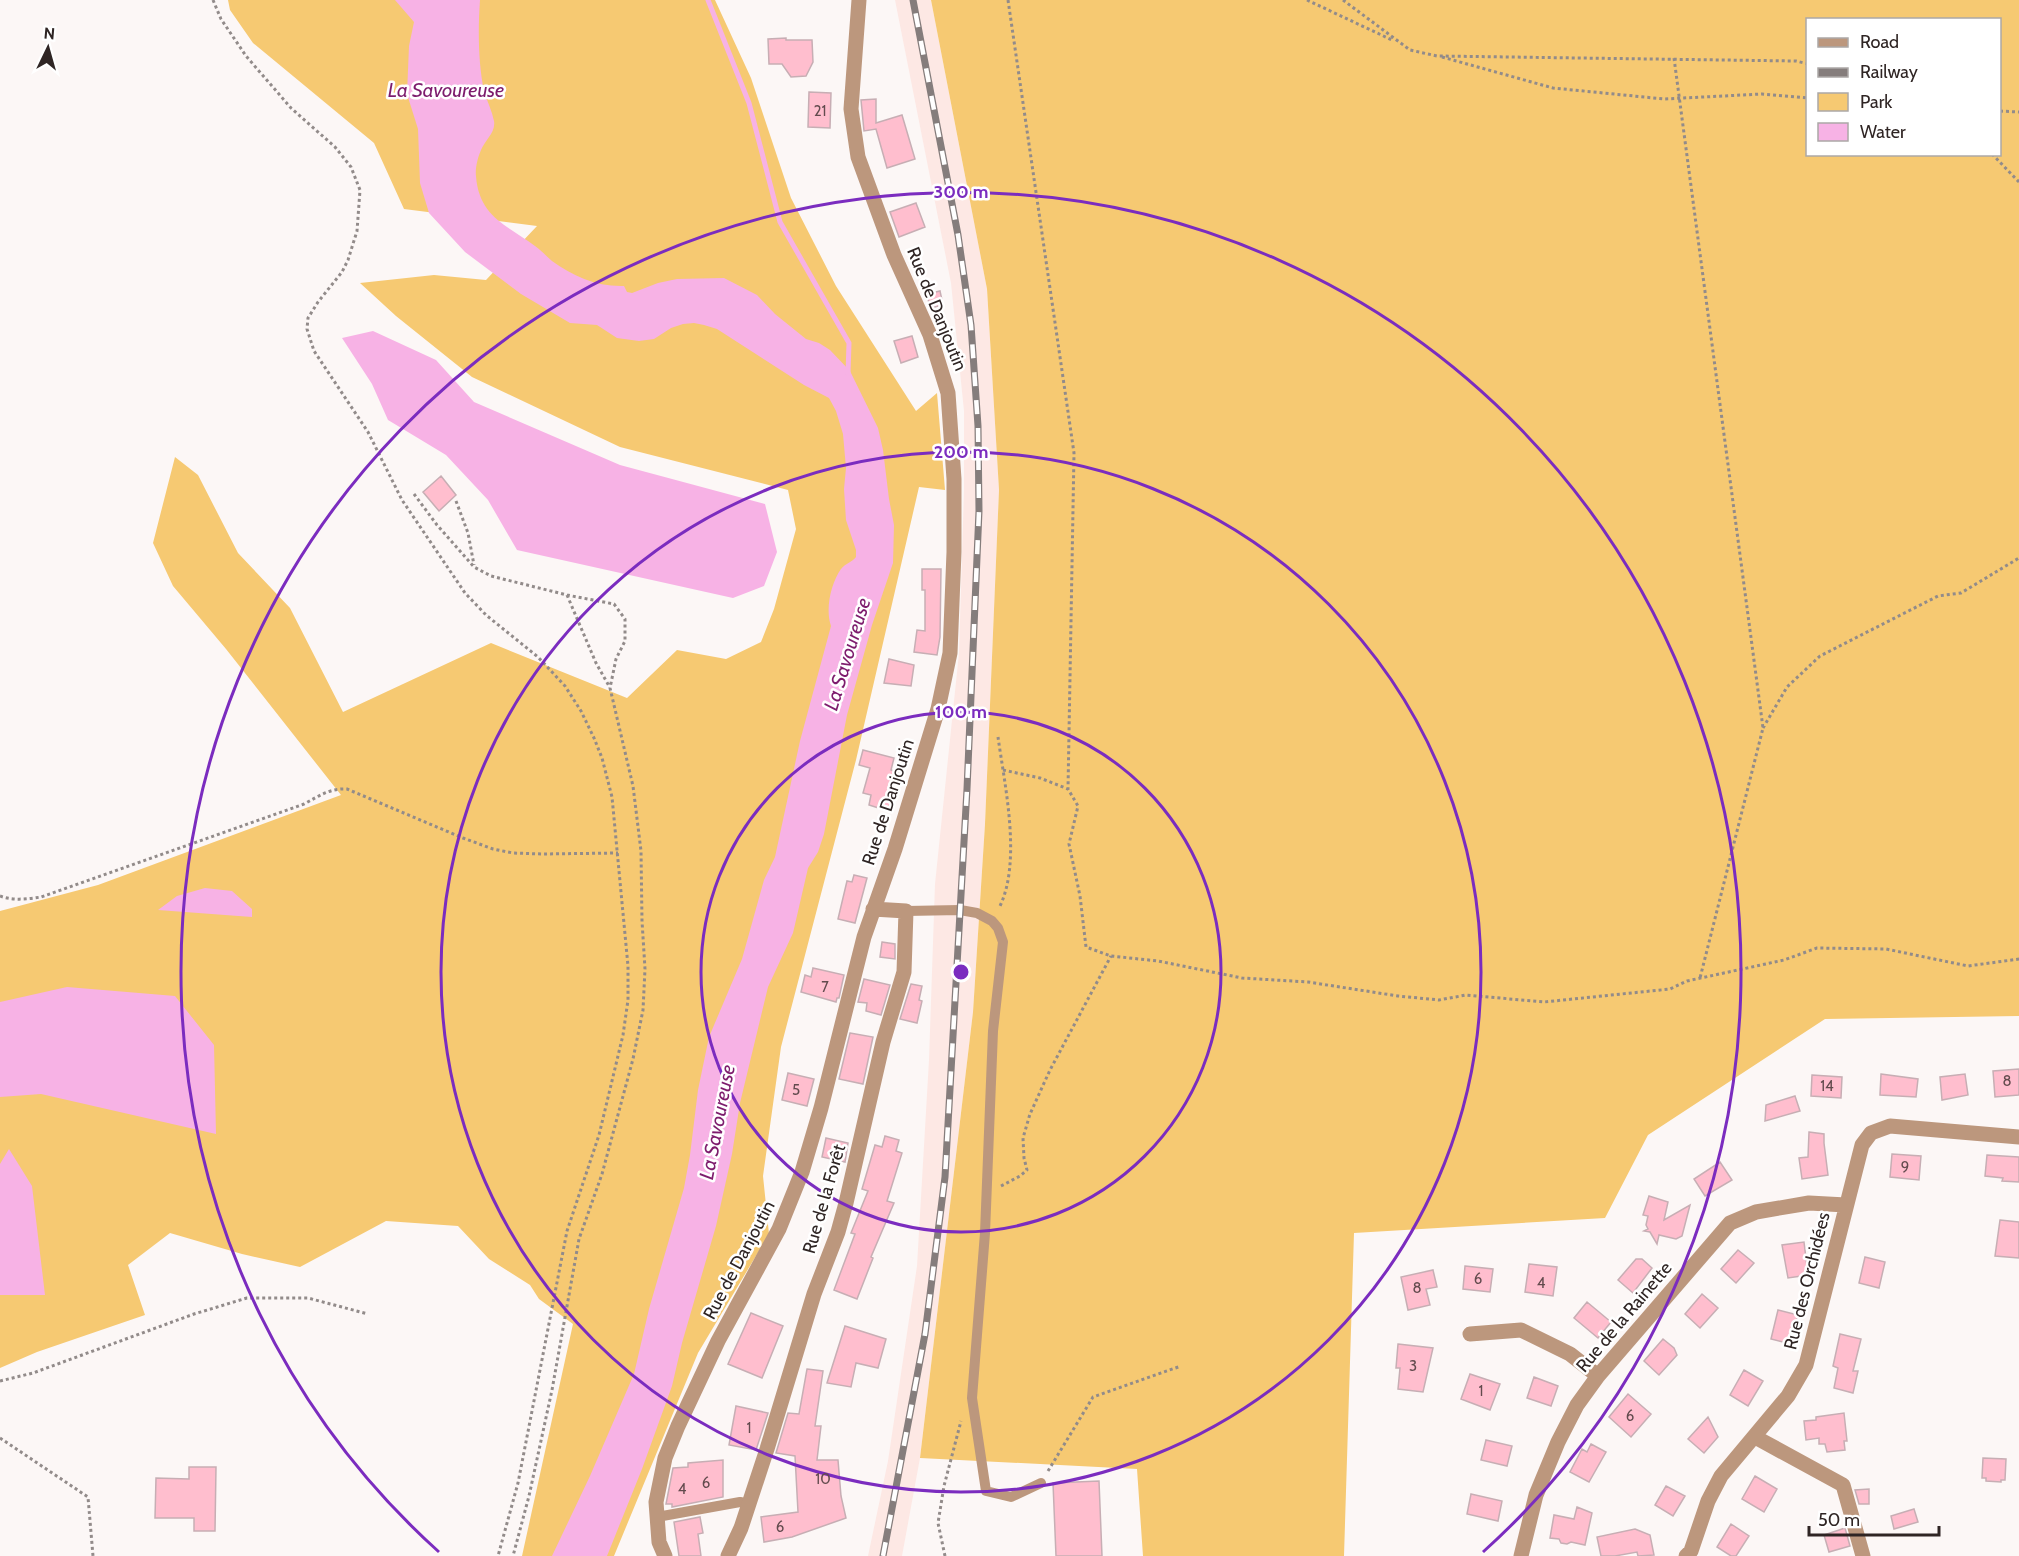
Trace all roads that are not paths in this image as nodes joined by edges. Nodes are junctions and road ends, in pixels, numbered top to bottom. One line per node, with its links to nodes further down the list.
1 (859, 0): 2 (street, Rue de Danjoutin)
2 (873, 909): 3 (street); 11 (street, Rue de Danjoutin)
3 (906, 911): 9 (lane); 10 (street, Rue de la Forêt)
4 (2019, 1137): 5 (street, Rue des Orchidées)
5 (1846, 1205): 7 (street, Rue de la Rainette); 8 (street, Rue des Orchidées)
6 (1470, 1334): 7 (street)
7 (1598, 1376): 14 (street, Rue de la Rainette)
8 (1755, 1437): 15 (street, Rue des Orchidées); 16 (street)
9 (1041, 1483)
10 (749, 1504): 11 (lane); 13 (street, Rue de la Forêt)
11 (657, 1517): 12 (street, Rue de Danjoutin)
12 (665, 1556)
13 (728, 1556)
14 (1521, 1556)
15 (1686, 1556)
16 (1863, 1556)

